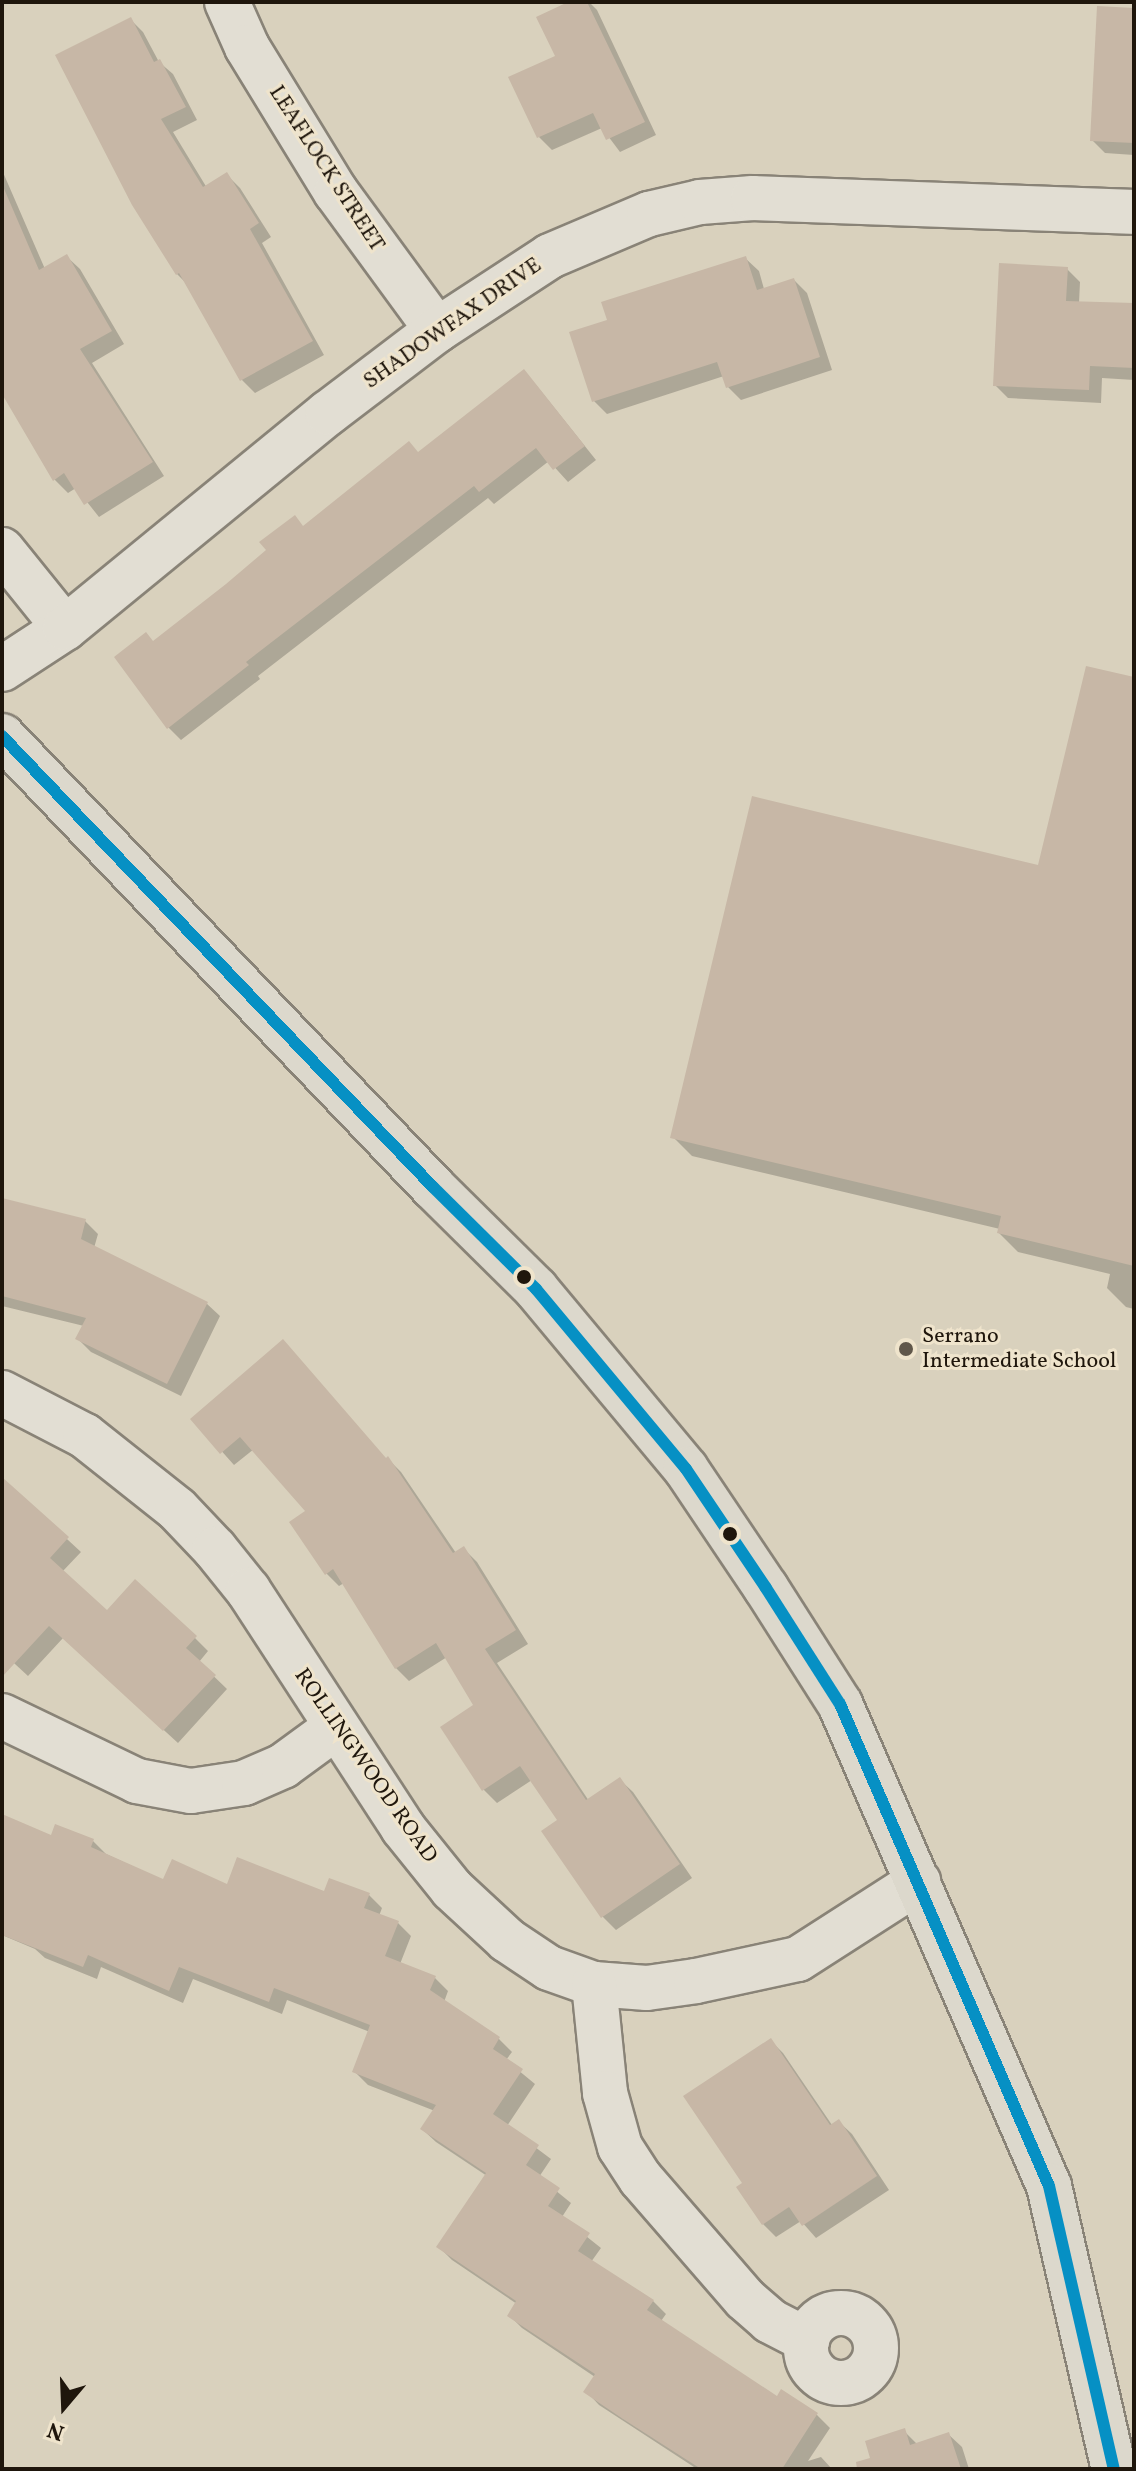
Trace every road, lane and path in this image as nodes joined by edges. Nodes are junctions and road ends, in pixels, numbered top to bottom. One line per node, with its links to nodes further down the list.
1 (227, 2): 3 (street, LEAFLOCK STREET)
2 (1134, 212): 3 (street, SHADOWFAX DRIVE)
3 (437, 330): 5 (street, SHADOWFAX DRIVE)
4 (2, 550): 5 (street)
5 (65, 628): 6 (street, SHADOWFAX DRIVE)
6 (2, 669)
7 (2, 736): 11 (main road)
8 (2, 1393): 10 (street, ROLLINGWOOD ROAD)
9 (2, 1716): 10 (street)
10 (335, 1728): 12 (street, ROLLINGWOOD ROAD)
11 (918, 1882): 12 (street, ROLLINGWOOD ROAD); 14 (main road)
12 (594, 1984): 13 (street)
13 (807, 2340)
14 (1114, 2469)

